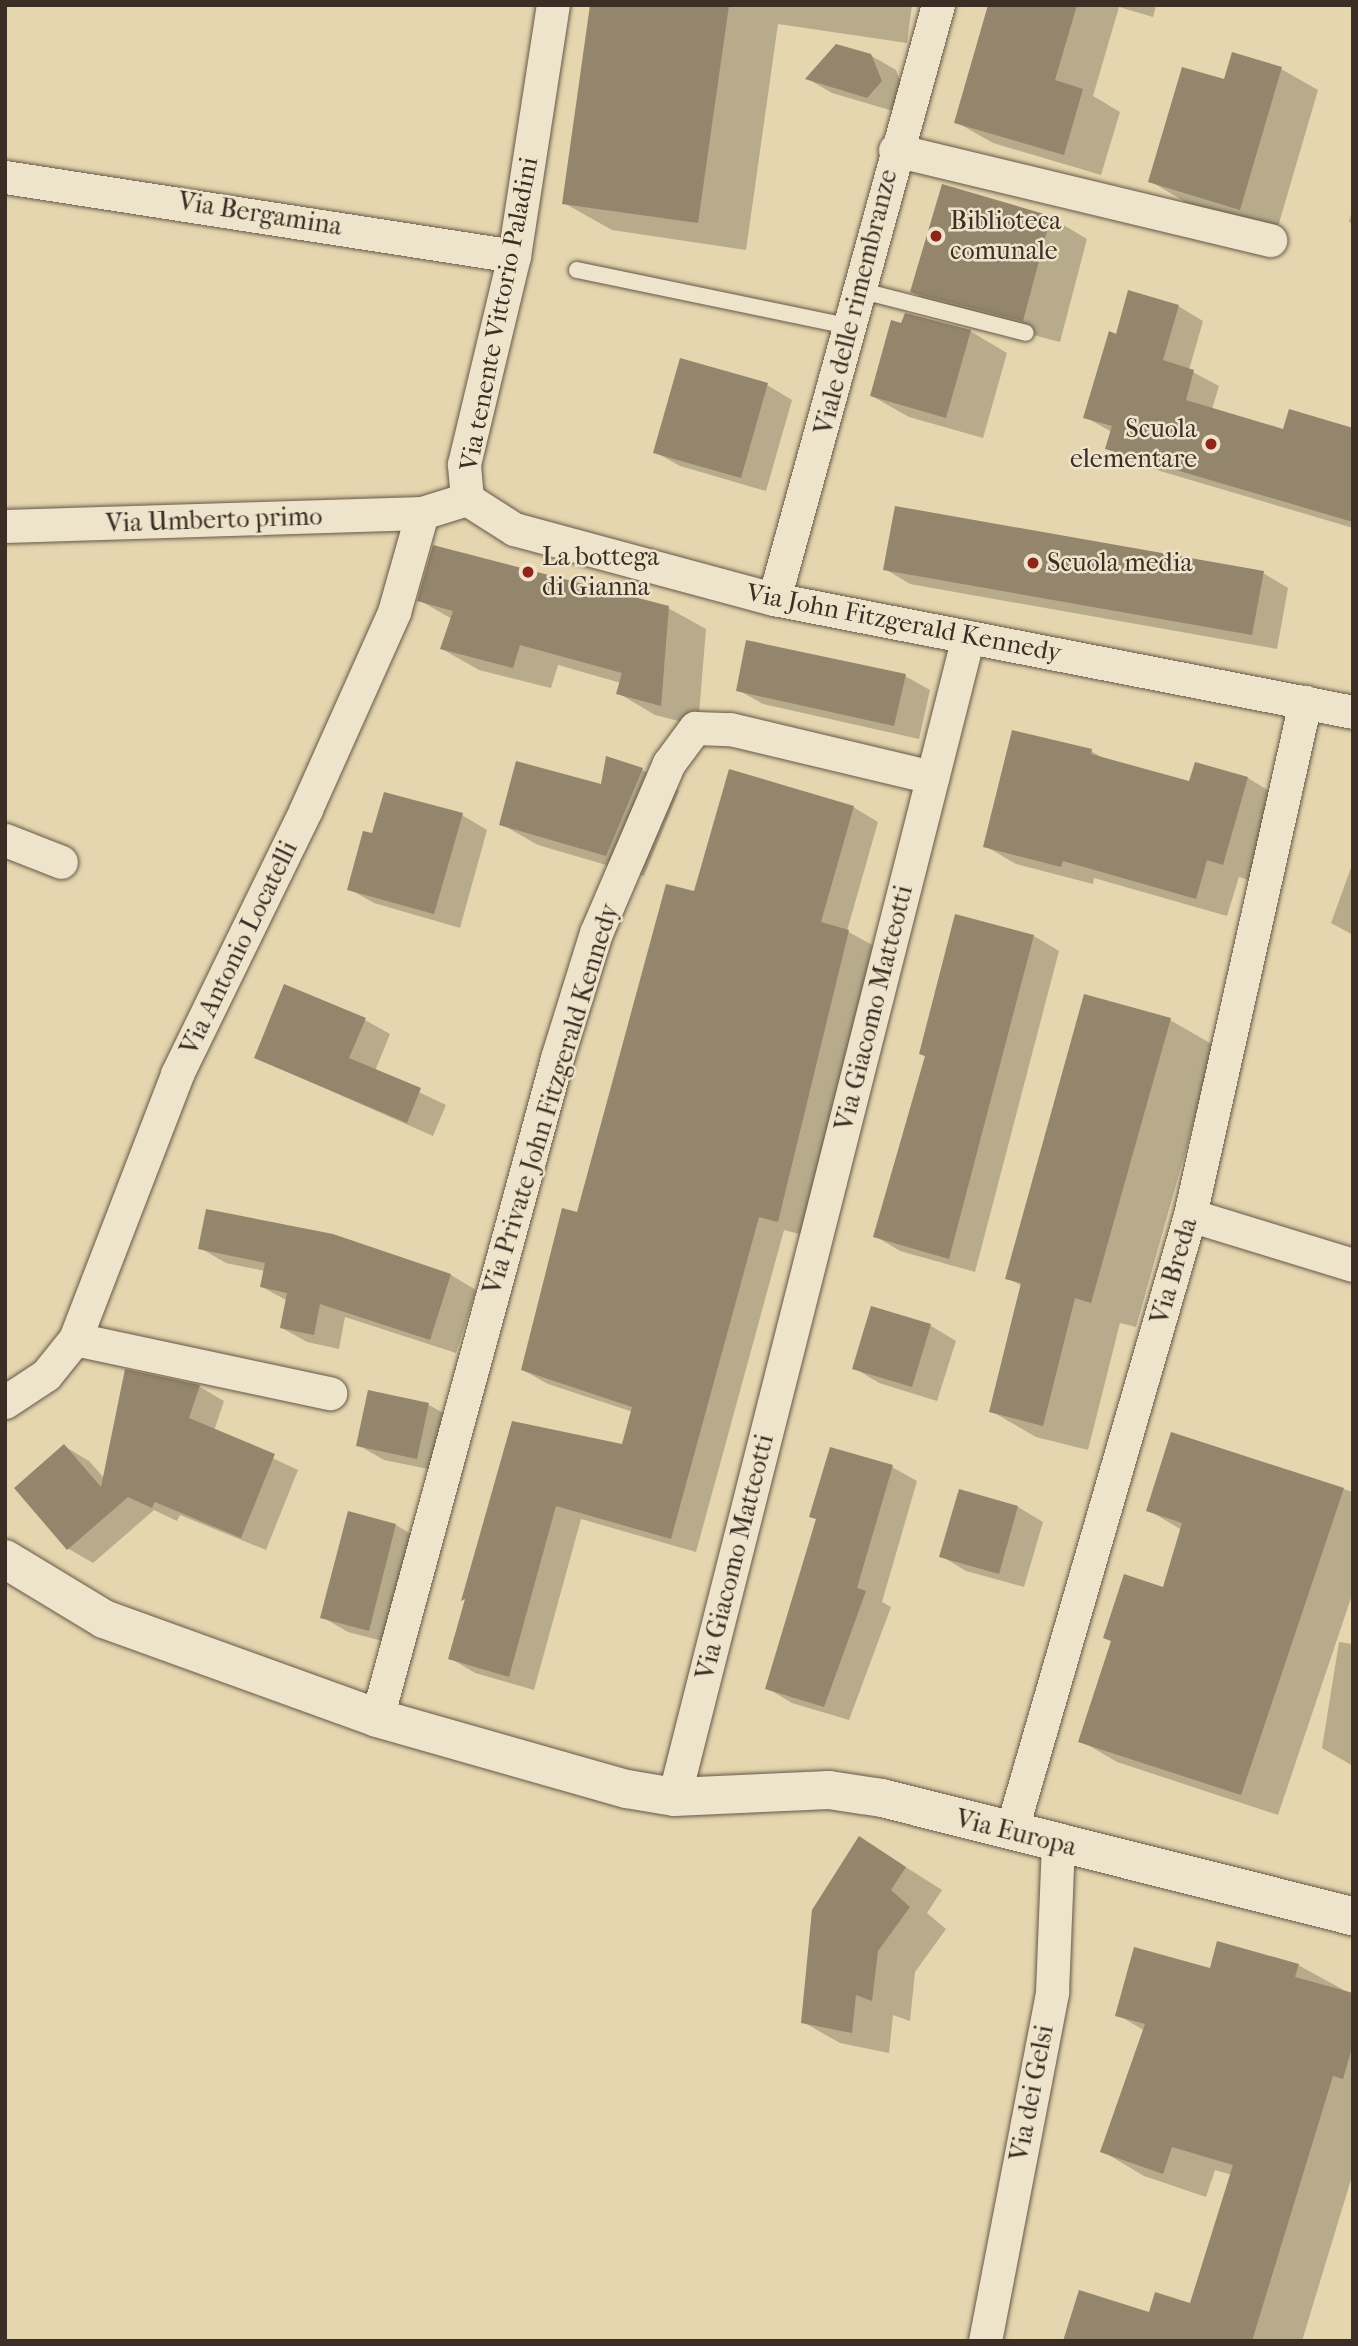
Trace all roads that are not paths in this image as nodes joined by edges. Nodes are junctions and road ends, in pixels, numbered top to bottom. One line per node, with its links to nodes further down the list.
1 (553, 5): 6 (street, Via tenente Vittorio Paladini)
2 (939, 5): 3 (street, Viale delle rimembranze)
3 (895, 150): 5 (street); 8 (street, Viale delle rimembranze)
4 (5, 177): 6 (street, Via Bergamina)
5 (1270, 240)
6 (514, 256): 11 (street, Via tenente Vittorio Paladini)
7 (577, 270): 9 (lane)
8 (859, 290): 9 (street, Viale delle rimembranze); 10 (lane)
9 (852, 327): 14 (street, Viale delle rimembranze)
10 (1026, 333)
11 (467, 499): 12 (street); 14 (street, Via John Fitzgerald Kennedy)
12 (422, 513): 13 (street, Via Umberto primo); 23 (street, Via Antonio Locatelli)
13 (5, 526)
14 (774, 599): 15 (street, Via John Fitzgerald Kennedy)
15 (968, 637): 16 (street, Via John Fitzgerald Kennedy); 18 (street, Via Giacomo Matteotti)
16 (1305, 702): 17 (street, Via John Fitzgerald Kennedy); 21 (street, Via Breda)
17 (1353, 712)
18 (932, 777): 27 (street, Via Private John Fitzgerald Kennedy); 28 (street, Via Giacomo Matteotti)
19 (5, 840): 20 (street)
20 (61, 862)
21 (1190, 1215): 22 (street); 29 (street, Via Breda)
22 (1353, 1265)
23 (75, 1339): 24 (street); 25 (street, Via Antonio Locatelli)
24 (330, 1393)
25 (5, 1402)
26 (9, 1557): 27 (street)
27 (377, 1718): 28 (street)
28 (674, 1797): 29 (street, Via Europa)
29 (1012, 1832): 30 (street, Via Europa)
30 (1058, 1844): 31 (street, Via Europa); 32 (street, Via dei Gelsi)
31 (1353, 1916)
32 (985, 2341)

